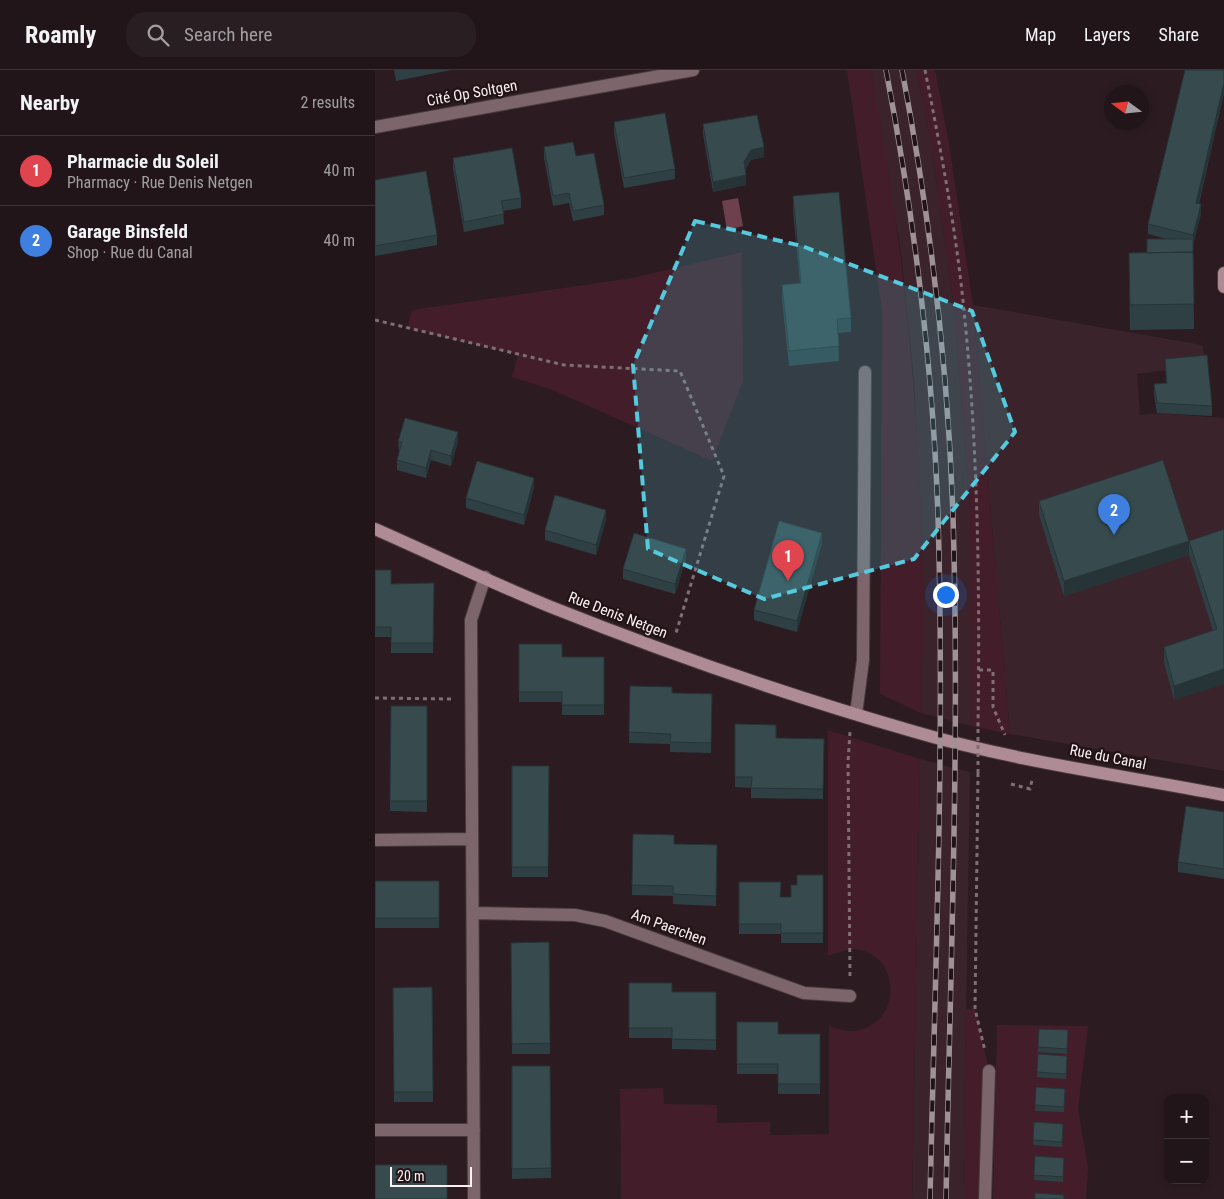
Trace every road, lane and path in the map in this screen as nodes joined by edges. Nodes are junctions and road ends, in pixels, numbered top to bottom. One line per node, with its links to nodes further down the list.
1 (693, 70): 3 (street, Cité Op Soltgen)
2 (925, 70): 11 (path)
3 (375, 127)
4 (1224, 273): 5 (main road)
5 (1224, 287)
6 (375, 320): 10 (path)
7 (865, 372): 14 (street)
8 (375, 529): 9 (main road, Rue Denis Netgen)
9 (485, 577): 10 (main road, Rue Denis Netgen); 13 (street)
10 (669, 652): 14 (main road, Rue Denis Netgen)
11 (979, 670): 15 (path); 25 (path, bridge)
12 (375, 698): 13 (path)
13 (472, 700): 21 (street)
14 (856, 714): 17 (main road, Rue Denis Netgen)
15 (1005, 733)
16 (848, 738): 24 (path)
17 (986, 749): 20 (main road, Rue du Canal)
18 (1011, 784): 19 (path)
19 (1030, 789)
20 (1224, 795)
21 (472, 839): 22 (street); 23 (street)
22 (375, 840)
23 (473, 912): 24 (street, Am Paerchen); 27 (street)
24 (849, 996)
25 (989, 1072): 29 (street)
26 (375, 1130): 27 (street)
27 (474, 1130): 28 (street)
28 (474, 1199)
29 (985, 1199)

